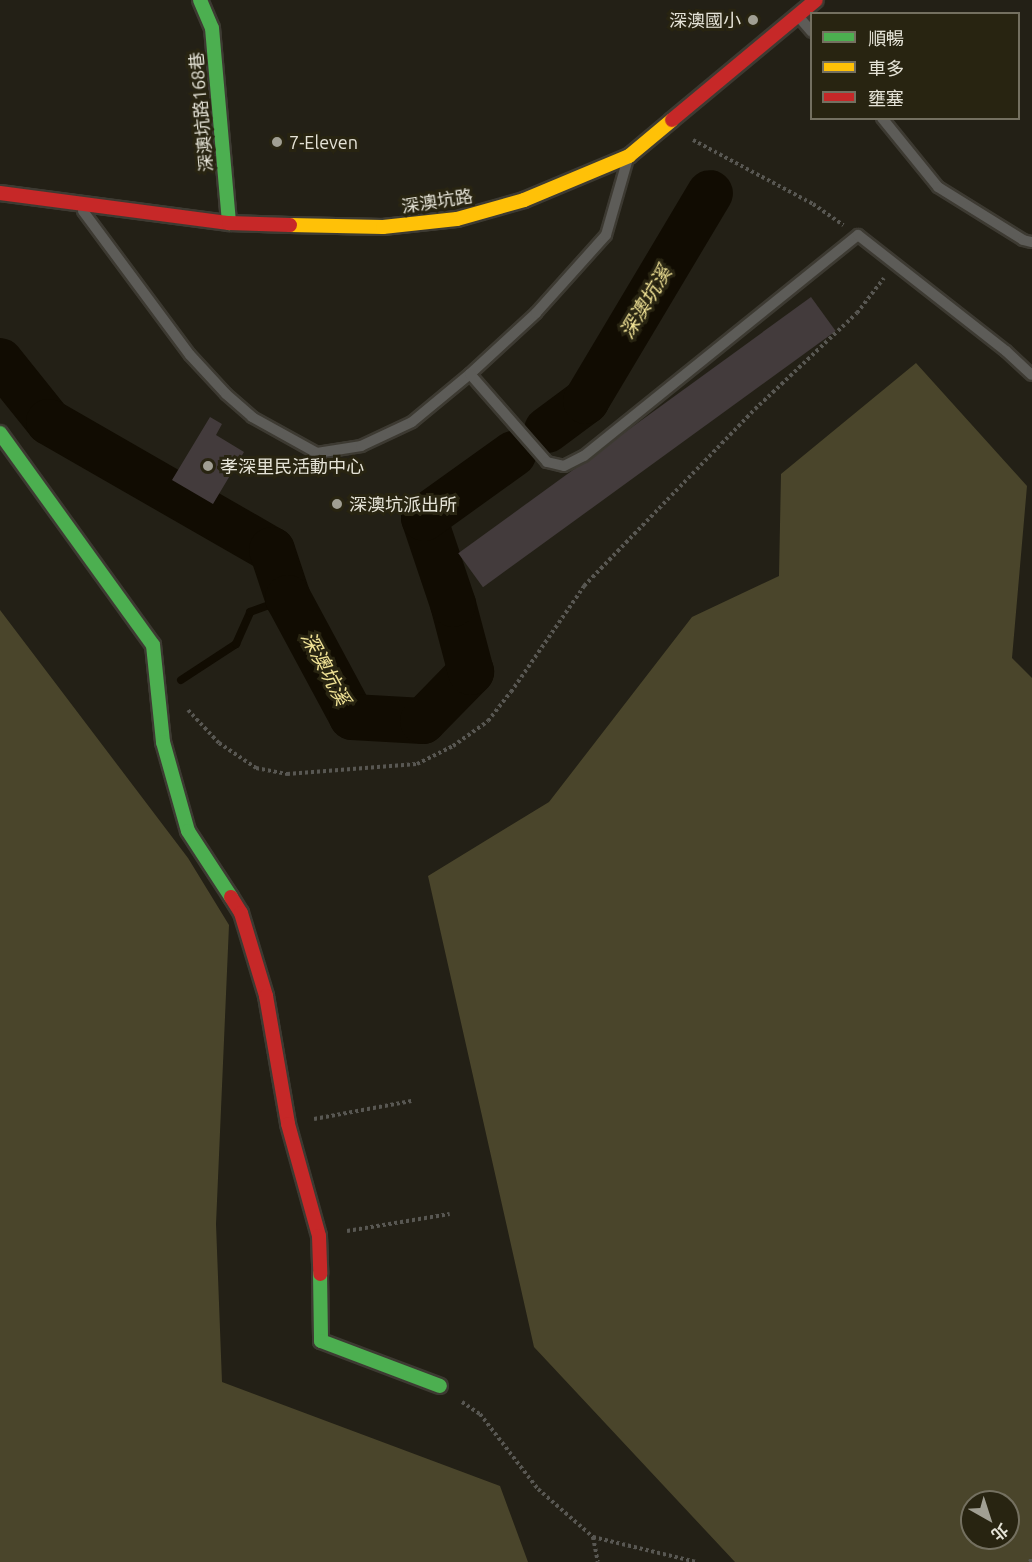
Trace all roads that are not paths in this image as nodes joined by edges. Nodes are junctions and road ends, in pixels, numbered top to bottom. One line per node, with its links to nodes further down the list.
1 (200, 0): 9 (street, 深澳坑路168巷)
2 (816, 0): 3 (street, 深澳坑路)
3 (798, 16): 4 (lane); 6 (street, 深澳坑路)
4 (810, 30)
5 (884, 120): 10 (lane)
6 (629, 156): 9 (street, 深澳坑路); 11 (lane)
7 (0, 193): 8 (street, 深澳坑路)
8 (77, 202): 9 (street, 深澳坑路); 11 (lane)
9 (229, 223)
10 (1032, 242)
11 (470, 374): 12 (lane)
12 (1032, 375)
13 (0, 433): 14 (street)
14 (440, 1386)

